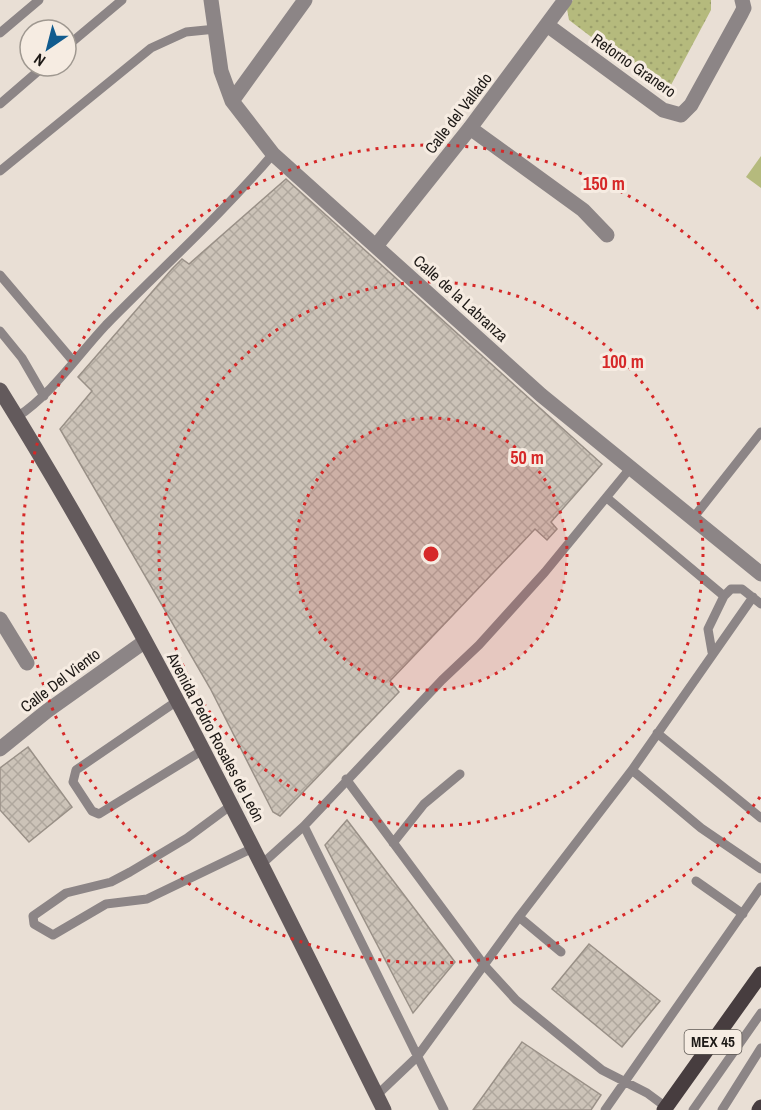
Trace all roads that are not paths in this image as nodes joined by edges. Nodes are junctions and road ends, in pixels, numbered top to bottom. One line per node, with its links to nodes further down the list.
1 (39, 0): 9 (lane)
2 (122, 0): 10 (lane)
3 (211, 0): 8 (street, Calle de la Labranza)
4 (305, 0): 12 (street)
5 (565, 0): 7 (street, Calle del Vallado)
6 (742, 0): 7 (street, Retorno Granero)
7 (547, 26): 14 (street, Calle del Vallado)
8 (216, 29): 12 (street, Calle de la Labranza); 16 (lane)
9 (0, 33)
10 (78, 38)
11 (30, 78): 13 (lane)
12 (232, 101): 15 (street, Calle de la Labranza)
13 (0, 104)
14 (470, 128): 17 (street); 18 (street, Calle del Vallado)
15 (273, 154): 18 (street, Calle de la Labranza); 21 (lane)
16 (0, 171)
17 (607, 235)
18 (376, 246): 26 (street, Calle de la Labranza)
19 (0, 275): 21 (lane)
20 (0, 331): 23 (lane)
21 (73, 361): 23 (lane)
22 (0, 390): 24 (main road, Avenida Pedro Rosales de León)
23 (44, 396): 24 (lane)
24 (17, 417): 34 (main road, Avenida Pedro Rosales de León)
25 (761, 432): 28 (lane)
26 (632, 466): 27 (lane); 28 (street, Calle de la Labranza)
27 (607, 498): 30 (lane); 43 (lane)
28 (694, 516): 29 (street, Calle de la Labranza)
29 (761, 574)
30 (724, 596): 31 (lane); 35 (lane)
31 (753, 597): 32 (lane); 35 (lane)
32 (761, 604)
33 (0, 619): 36 (street)
34 (144, 642): 37 (main road, Avenida Pedro Rosales de León); 39 (street, Calle Del Viento)
35 (712, 652): 38 (lane)
36 (27, 663)
37 (177, 701): 40 (main road, Avenida Pedro Rosales de León); 40 (lane)
38 (657, 733): 41 (lane); 45 (lane)
39 (0, 749)
40 (203, 750): 44 (main road, Avenida Pedro Rosales de León)
41 (632, 770): 50 (lane); 56 (lane)
42 (460, 774): 47 (lane)
43 (346, 779): 46 (lane); 47 (lane)
44 (232, 804): 48 (main road, Avenida Pedro Rosales de León); 52 (lane)
45 (761, 818)
46 (304, 826): 49 (lane); 62 (lane)
47 (393, 843): 58 (lane)
48 (255, 847): 49 (main road, Avenida Pedro Rosales de León); 54 (lane)
49 (263, 863): 64 (main road, Avenida Pedro Rosales de León)
50 (761, 869)
51 (696, 881): 55 (lane)
52 (111, 882): 54 (lane); 54 (lane)
53 (761, 886): 55 (lane)
54 (118, 901)
55 (743, 914): 63 (lane)
56 (519, 917): 57 (lane); 58 (lane)
57 (561, 952)
58 (484, 965): 62 (lane); 63 (lane)
59 (761, 974): 65 (main road, MEX 45)
60 (761, 1013): 69 (lane)
61 (761, 1048): 70 (lane)
62 (417, 1057): 64 (lane); 67 (lane)
63 (624, 1081): 65 (lane); 68 (lane)
64 (377, 1095): 66 (main road, Avenida Pedro Rosales de León)
65 (665, 1109)
66 (384, 1110)
67 (444, 1110)
68 (605, 1110)
69 (693, 1110)
70 (723, 1110)

